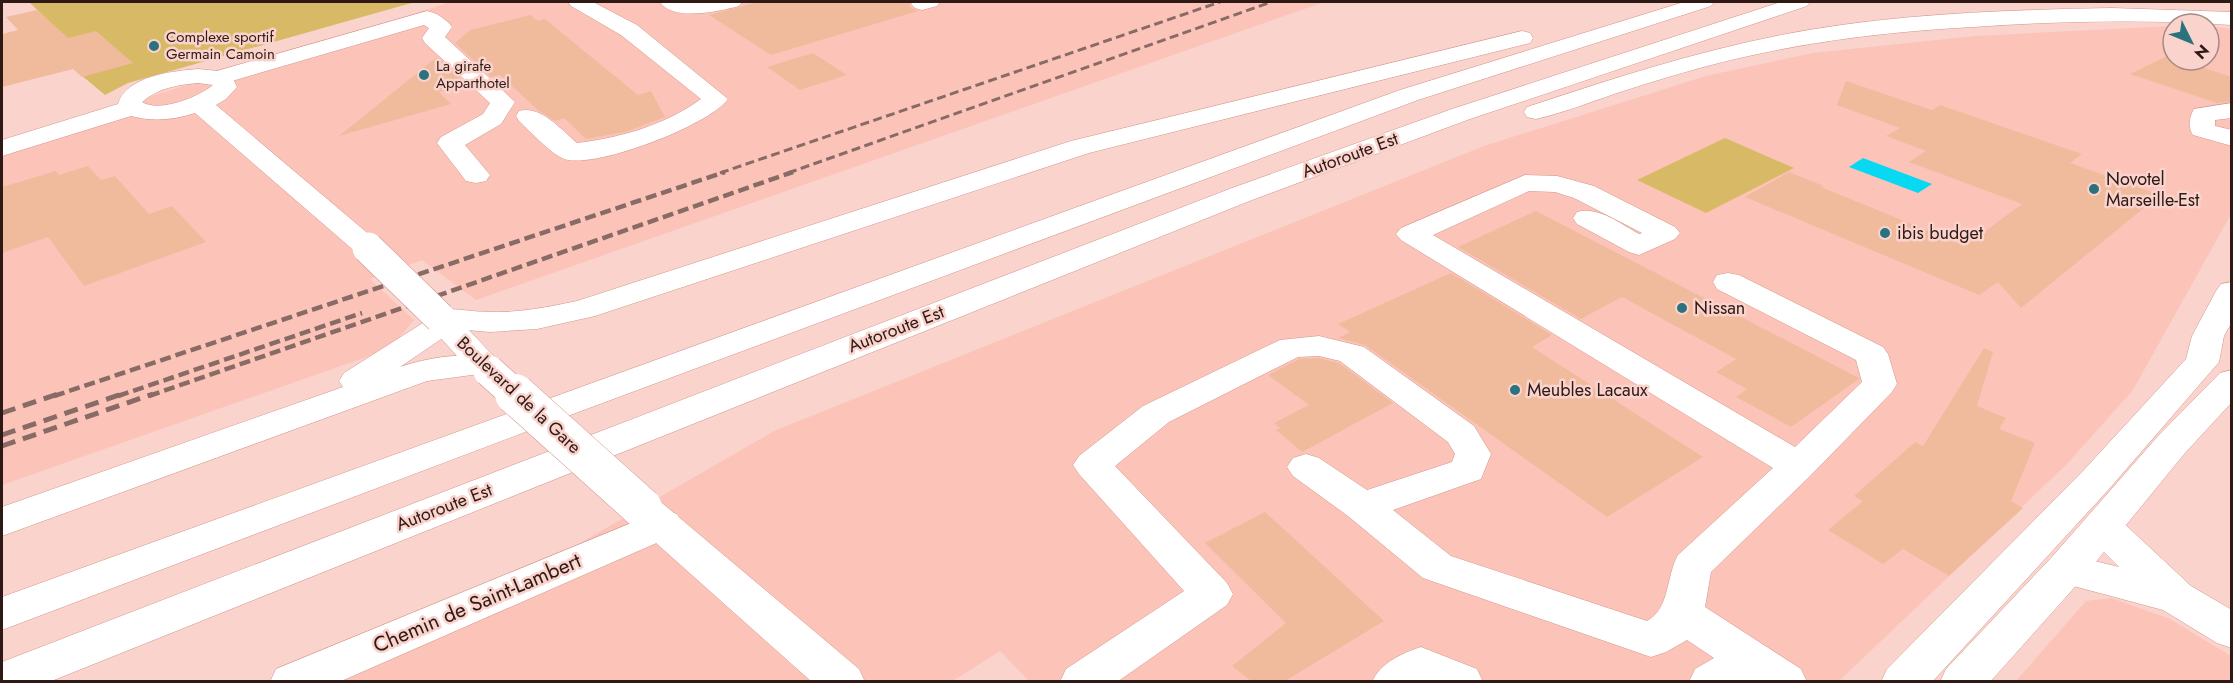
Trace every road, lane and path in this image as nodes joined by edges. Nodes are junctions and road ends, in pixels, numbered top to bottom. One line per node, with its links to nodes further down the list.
1 (436, 2): 11 (main road)
2 (578, 2): 15 (main road)
3 (671, 2): 4 (main road)
4 (732, 2)
5 (1670, 2): 22 (main road)
6 (1704, 2): 36 (main road, Autoroute Est)
7 (1800, 2): 26 (main road, Autoroute Est)
8 (2114, 2): 9 (main road)
9 (2232, 12)
10 (2232, 19): 26 (main road)
11 (208, 77): 12 (main road); 13 (main road); 18 (main road)
12 (198, 104): 13 (main road); 22 (main road, Boulevard de la Gare, bridge)
13 (131, 108): 17 (main road)
14 (2232, 110): 16 (main road)
15 (528, 116)
16 (2228, 143)
17 (2, 148)
18 (476, 175)
19 (1587, 218): 28 (main road)
20 (1728, 282): 28 (main road)
21 (2232, 291): 25 (main road)
22 (442, 320): 24 (main road, Boulevard de la Gare); 27 (main road)
23 (2232, 329): 25 (main road)
24 (486, 368): 27 (main road); 32 (main road, Boulevard de la Gare, bridge)
25 (2217, 371): 31 (main road)
26 (753, 385): 40 (main road, Autoroute Est)
27 (291, 418): 33 (main road)
28 (1798, 466): 37 (main road)
29 (1306, 467): 30 (main road)
30 (1362, 506): 37 (main road); 43 (main road)
31 (2094, 509): 34 (main road); 35 (main road); 47 (main road)
32 (653, 516): 41 (main road, Chemin de Saint-Lambert); 42 (main road, Boulevard de la Gare)
33 (2, 522)
34 (2066, 569): 35 (main road); 48 (main road)
35 (2176, 597): 38 (main road)
36 (2, 614)
37 (1682, 614): 39 (main road)
38 (2232, 631)
39 (1767, 670): 46 (main road)
40 (2, 681)
41 (292, 681)
42 (843, 681)
43 (1082, 681)
44 (1394, 681): 45 (main road)
45 (1461, 681)
46 (1711, 681)
47 (1904, 681)
48 (1962, 681)

